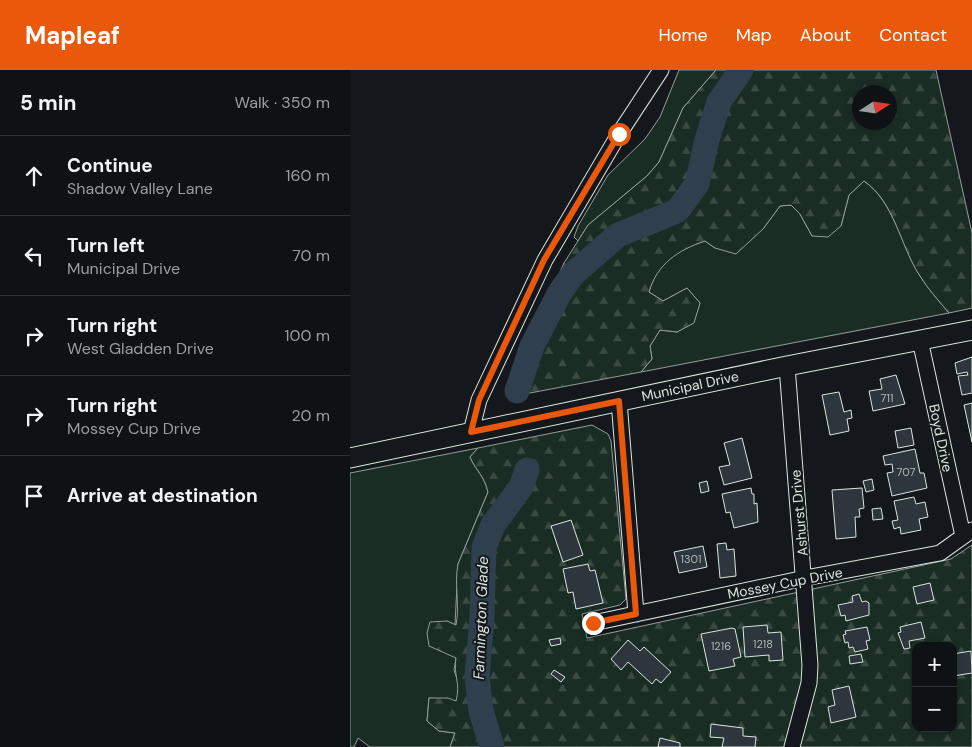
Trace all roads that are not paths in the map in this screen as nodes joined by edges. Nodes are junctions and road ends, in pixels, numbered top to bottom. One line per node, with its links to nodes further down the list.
1 (662, 70): 6 (street)
2 (972, 330): 3 (main road, Municipal Drive)
3 (920, 340): 4 (main road, Municipal Drive); 8 (street, Boyd Drive)
4 (787, 366): 5 (main road, Municipal Drive); 9 (street, Ashurst Drive)
5 (619, 401): 6 (main road, Municipal Drive); 10 (street)
6 (471, 432): 7 (main road, Municipal Drive)
7 (350, 458)
8 (967, 533): 9 (street, Mossey Cup Drive)
9 (804, 578): 10 (street, Mossey Cup Drive); 12 (street, Ashurst Drive)
10 (636, 614): 11 (street, Mossey Cup Drive)
11 (593, 623)
12 (792, 747)

